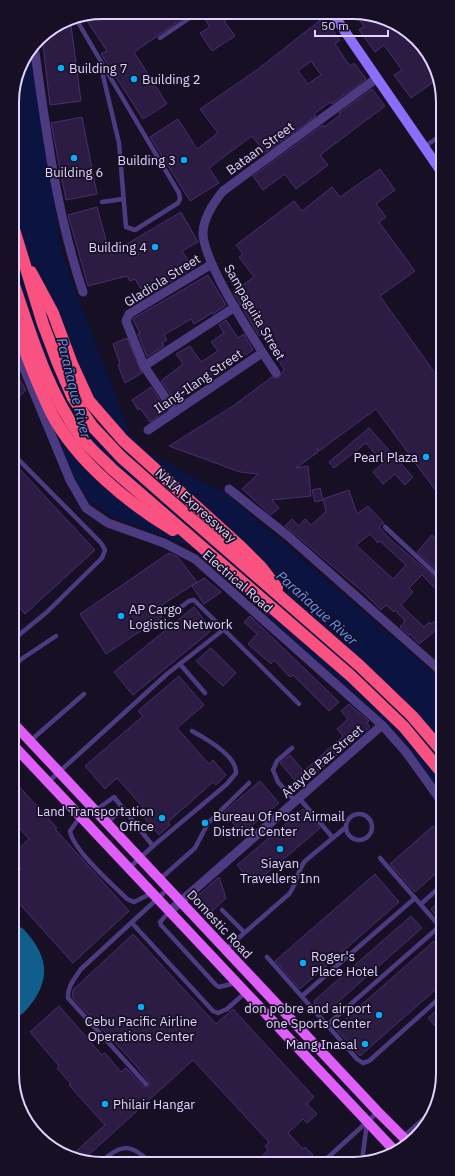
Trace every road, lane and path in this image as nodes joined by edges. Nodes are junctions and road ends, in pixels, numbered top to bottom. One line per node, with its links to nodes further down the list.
1 (187, 19): 4 (lane)
2 (336, 19): 7 (main road)
3 (78, 23): 6 (lane)
4 (160, 38)
5 (35, 53): 16 (street)
6 (100, 63): 11 (lane); 11 (lane)
7 (377, 78): 9 (main road); 15 (street, Bataan Street)
8 (436, 139): 9 (lane)
9 (424, 147): 10 (main road)
10 (436, 164)
11 (123, 199): 12 (lane)
12 (102, 202)
13 (19, 246): 31 (highway, NAIA Expressway)
14 (19, 259): 31 (highway)
15 (212, 264): 18 (street, Sampaguita Street); 22 (street, Gladiola Street)
16 (83, 292)
17 (19, 299): 29 (highway)
18 (235, 308): 20 (street, Sampaguita Street); 22 (street)
19 (19, 334): 29 (highway)
20 (262, 353): 23 (street, Sampaguita Street); 24 (street, Ilang-Ilang Street)
21 (19, 357): 42 (street, Electrical Road)
22 (144, 366): 24 (street)
23 (276, 373)
24 (175, 412): 25 (street, Ilang-Ilang Street)
25 (148, 430)
26 (19, 460): 34 (lane)
27 (229, 489): 38 (street)
28 (385, 527): 30 (lane)
29 (198, 545): 49 (highway)
30 (436, 574)
31 (295, 611): 46 (highway, NAIA Expressway)
32 (169, 616): 33 (lane)
33 (223, 630): 37 (lane); 41 (lane)
34 (19, 635)
35 (56, 636): 36 (lane)
36 (19, 662)
37 (180, 664): 39 (lane); 50 (lane)
38 (436, 667)
39 (205, 693)
40 (84, 694): 45 (lane)
41 (299, 704)
42 (382, 725): 53 (street, Electrical Road); 54 (street, Atayde Paz Street)
43 (19, 729): 45 (main road, Domestic Road)
44 (192, 731): 61 (lane)
45 (30, 741): 50 (main road, Domestic Road)
46 (436, 744)
47 (292, 748): 54 (lane)
48 (19, 751): 51 (main road, Domestic Road)
49 (436, 766)
50 (58, 772): 51 (lane); 56 (main road, Domestic Road)
51 (48, 782): 57 (main road, Domestic Road)
52 (249, 783): 65 (lane)
53 (436, 794)
54 (297, 799): 60 (lane); 70 (street, Atayde Paz Street)
55 (124, 808): 56 (lane); 58 (lane); 61 (lane)
56 (95, 811): 58 (main road, Domestic Road)
57 (80, 817): 64 (main road, Domestic Road); 68 (lane)
58 (107, 823): 62 (main road, Domestic Road)
59 (346, 827): 59 (lane); 60 (lane)
60 (333, 838): 77 (lane)
61 (153, 846): 62 (lane)
62 (140, 858): 64 (lane); 65 (main road, Domestic Road)
63 (380, 858): 69 (lane)
64 (128, 868): 68 (main road, Domestic Road)
65 (160, 879): 66 (main road, Domestic Road)
66 (169, 888): 68 (lane); 70 (main road, Domestic Road)
67 (436, 890): 71 (lane)
68 (155, 896): 73 (main road, Domestic Road); 75 (lane)
69 (415, 898): 71 (lane); 82 (lane)
70 (181, 901): 73 (street, Atayde Paz Street); 78 (main road, Domestic Road)
71 (421, 904): 74 (lane)
72 (222, 910): 77 (lane)
73 (170, 911): 80 (main road, Domestic Road); 80 (lane)
74 (436, 921)
75 (132, 923): 81 (lane); 85 (lane)
76 (436, 931): 84 (lane)
77 (244, 932): 78 (lane)
78 (226, 950): 86 (main road, Domestic Road)
79 (267, 957): 82 (lane)
80 (237, 983): 81 (main road, Domestic Road)
81 (246, 992): 87 (main road, Domestic Road)
82 (302, 996): 84 (lane)
83 (436, 1001): 84 (lane)
84 (328, 1024)
85 (146, 1084)
86 (378, 1112): 87 (lane); 90 (main road, Domestic Road)
87 (367, 1122): 91 (main road, Domestic Road); 92 (lane); 95 (lane)
88 (417, 1126): 89 (lane)
89 (408, 1136)
90 (405, 1139)
91 (391, 1147)
92 (363, 1156)
93 (106, 1157): 94 (lane)
94 (145, 1157)
95 (328, 1157)

